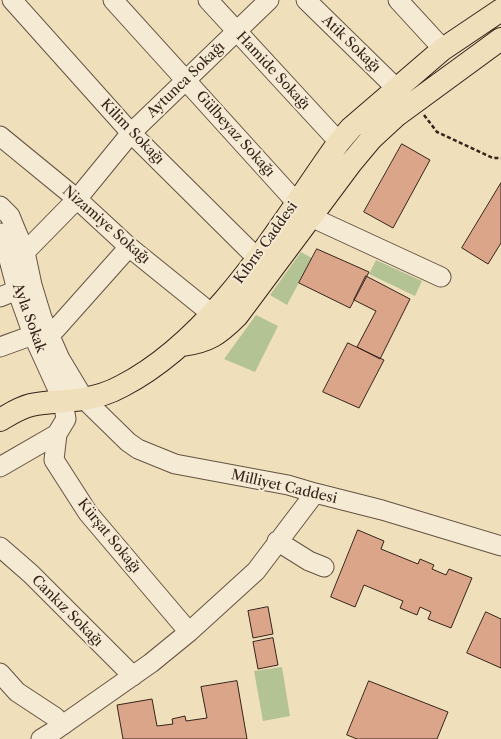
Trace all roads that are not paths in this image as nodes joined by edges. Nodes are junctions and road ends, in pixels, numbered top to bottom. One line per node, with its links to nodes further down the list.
1 (12, 0): 13 (street, Kilim Sokağı)
2 (113, 0): 11 (street, Gülbeyaz Sokağı)
3 (208, 0): 8 (street, Hamide Sokağı)
4 (269, 0): 8 (street, Aytunca Sokağı)
5 (306, 0): 12 (street, Atik Sokağı)
6 (398, 0): 10 (street)
7 (501, 10): 10 (main road, Kıbrıs Caddesi)
8 (237, 31): 11 (street, Aytunca Sokağı); 15 (street, Hamide Sokağı)
9 (501, 39): 17 (main road)
10 (443, 50): 12 (main road, Kıbrıs Caddesi)
11 (186, 80): 13 (street, Aytunca Sokağı); 17 (street, Gülbeyaz Sokağı)
12 (396, 88): 15 (main road, Kıbrıs Caddesi)
13 (131, 133): 16 (street, Aytunca Sokağı); 22 (street, Kilim Sokağı)
14 (0, 136): 16 (street, Nizamiye Sokağı)
15 (338, 142): 17 (main road, Kıbrıs Caddesi)
16 (77, 200): 20 (street, Nizamiye Sokağı); 21 (street, Aytunca Sokağı)
17 (303, 210): 22 (main road, Kıbrıs Caddesi); 23 (street); 27 (main road)
18 (3, 214): 21 (street)
19 (0, 233): 24 (street, Ayla Sokak)
20 (129, 247): 25 (street, Nizamiye Sokağı); 26 (street)
21 (25, 252): 26 (street)
22 (257, 258): 25 (main road, Kıbrıs Caddesi)
23 (441, 278)
24 (9, 294): 26 (street, Ayla Sokak)
25 (212, 314): 27 (main road, Kıbrıs Caddesi)
26 (41, 333): 28 (street); 29 (street, Milliyet Caddesi)
27 (181, 346): 29 (main road, Kıbrıs Caddesi)
28 (0, 347)
29 (74, 400): 30 (main road, Kıbrıs Caddesi); 31 (street, Kürşat Sokağı); 33 (street, Milliyet Caddesi)
30 (0, 420)
31 (57, 434): 32 (street); 38 (street, Kürşat Sokağı)
32 (0, 467)
33 (314, 493): 34 (street); 35 (street, Milliyet Caddesi)
34 (277, 541): 37 (street); 38 (street)
35 (501, 546)
36 (0, 547): 40 (street, Cankız Sokağı)
37 (324, 566)
38 (189, 632): 40 (street)
39 (0, 673): 41 (street)
40 (133, 676): 41 (street)
41 (63, 724): 42 (street)
42 (41, 739)

